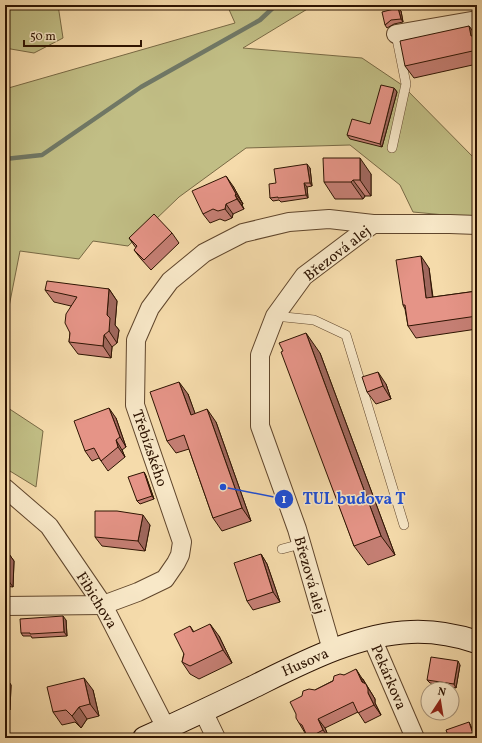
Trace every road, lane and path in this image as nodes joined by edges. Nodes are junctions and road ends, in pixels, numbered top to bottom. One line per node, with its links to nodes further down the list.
1 (477, 20): 2 (street)
2 (396, 34): 3 (lane)
3 (392, 148)
4 (373, 224): 5 (street, Březová alej); 6 (street, Březová alej); 11 (street, Třebízského)
5 (477, 225)
6 (275, 316): 8 (lane); 9 (street, Březová alej)
7 (5, 488): 11 (street, Fibichova)
8 (404, 525)
9 (301, 544): 10 (lane); 15 (street, Březová alej)
10 (282, 549)
11 (103, 605): 12 (street, Třebízského); 17 (street, Fibichova)
12 (5, 606)
13 (372, 638): 14 (street, Husova); 15 (street, Husova); 20 (street, Pekárkova)
14 (477, 642)
15 (332, 650): 16 (street, Husova)
16 (203, 711): 17 (street, Husova); 19 (street)
17 (166, 728): 18 (street, Husova)
18 (144, 738)
19 (216, 738)
20 (415, 738)

